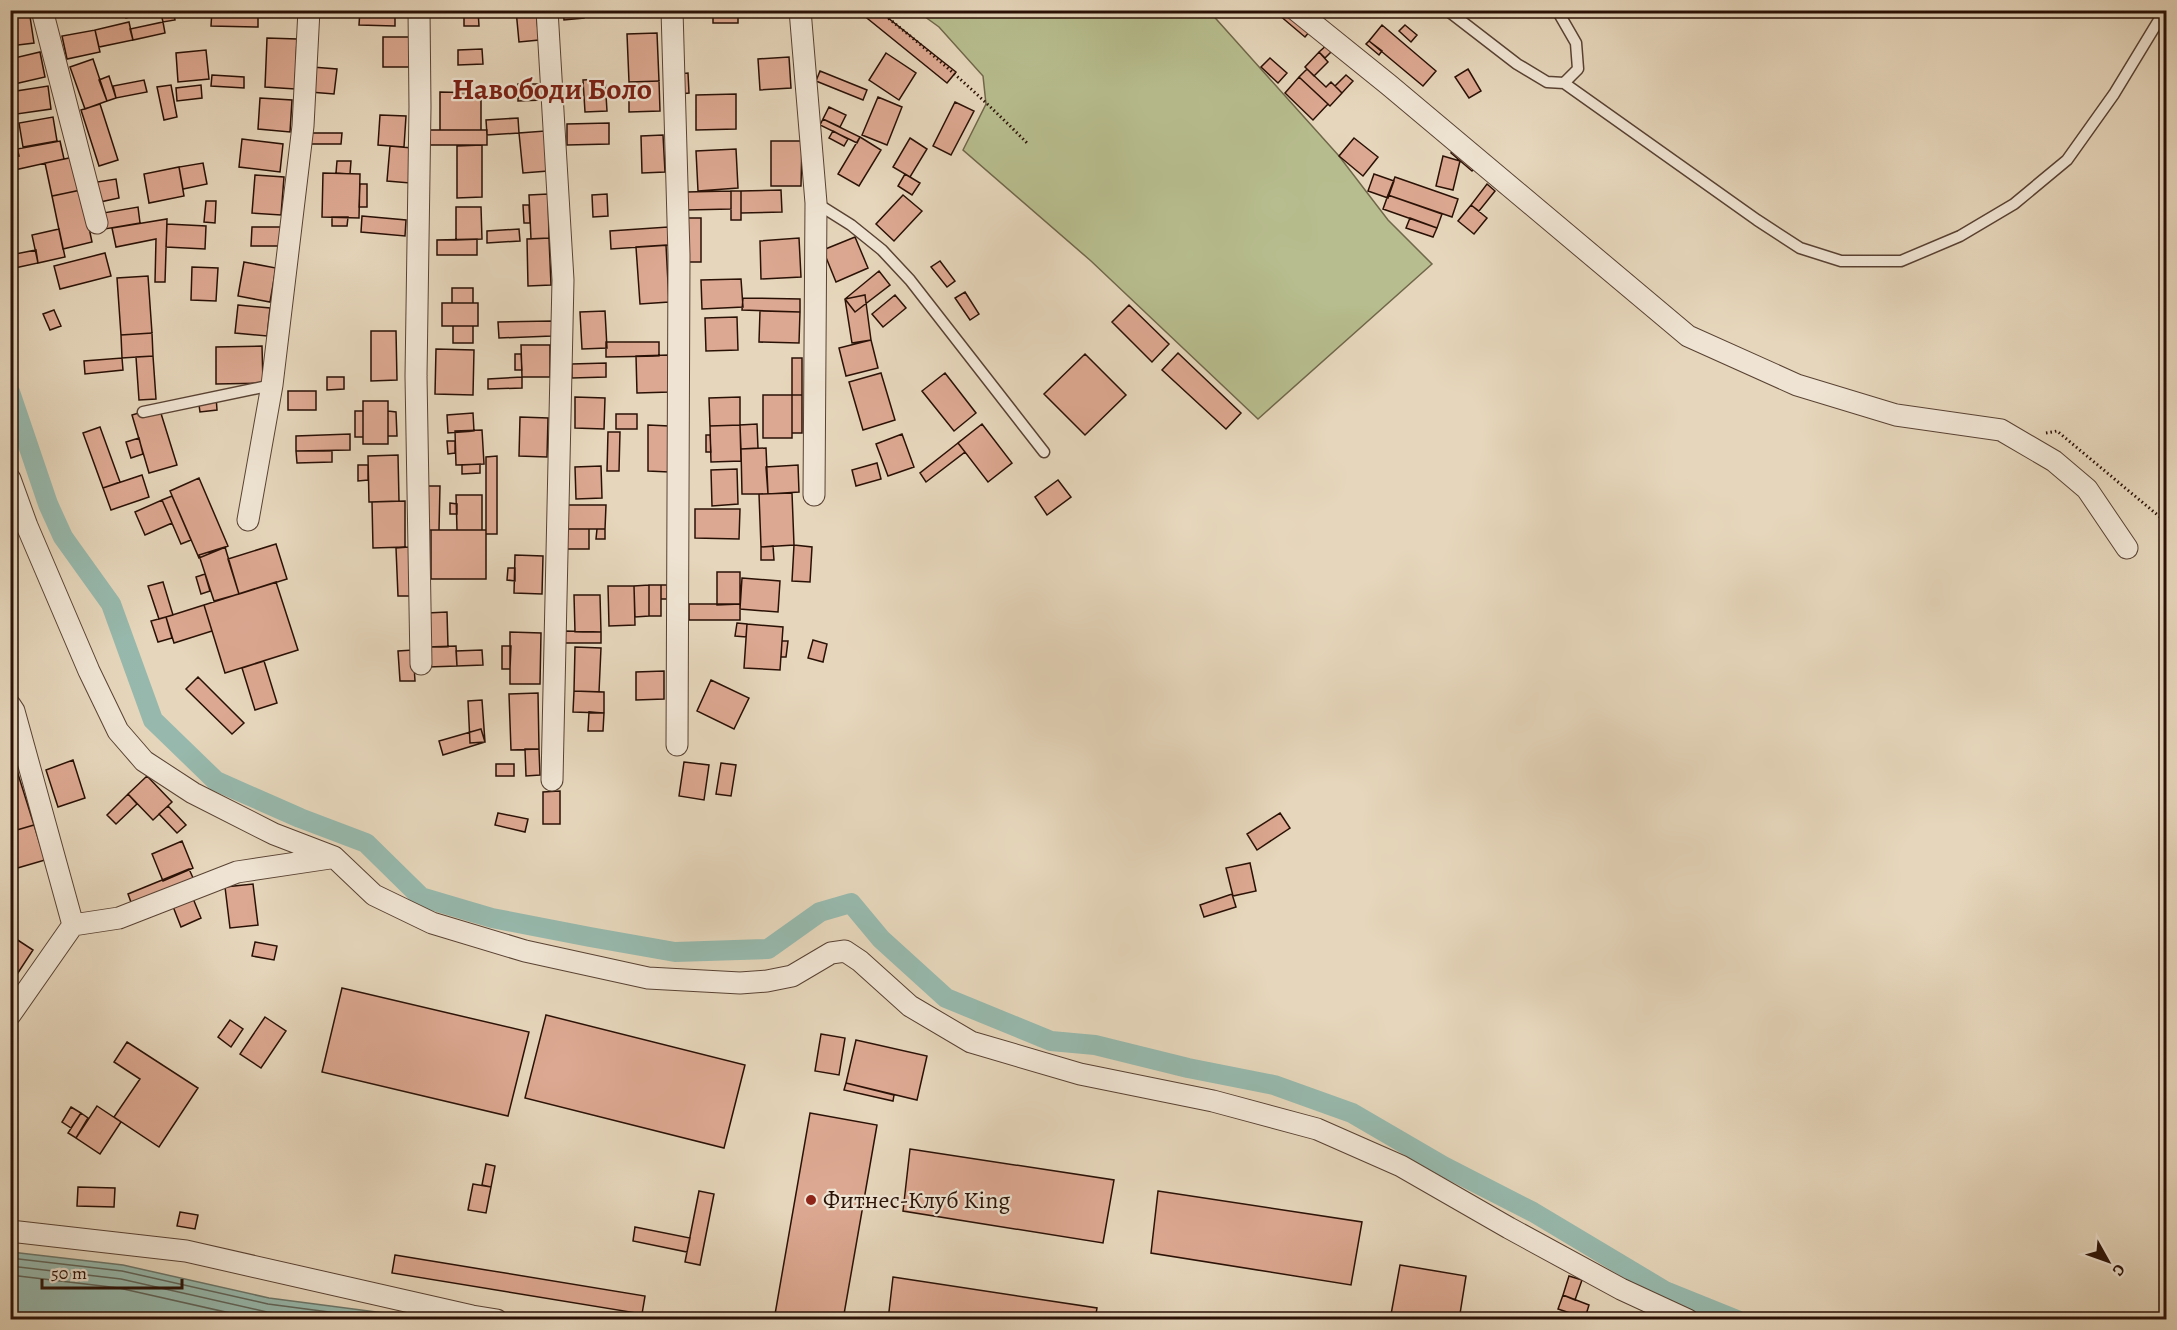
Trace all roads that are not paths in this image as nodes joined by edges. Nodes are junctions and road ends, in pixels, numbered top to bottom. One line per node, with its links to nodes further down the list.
1 (42, 10): 13 (street)
2 (309, 10): 14 (street)
3 (419, 10): 21 (street)
4 (547, 10): 24 (street)
5 (672, 10): 23 (street)
6 (800, 10): 12 (street)
7 (1296, 10): 20 (street)
8 (1448, 10): 11 (lane)
9 (1557, 10): 11 (lane)
10 (2165, 10): 11 (lane)
11 (1564, 83)
12 (816, 203): 16 (lane); 18 (street)
13 (97, 223)
14 (273, 385): 15 (lane); 19 (street)
15 (143, 412)
16 (1044, 453)
17 (10, 479): 25 (street)
18 (814, 495)
19 (248, 520)
20 (2127, 548)
21 (421, 664)
22 (10, 705): 26 (street)
23 (676, 745)
24 (552, 780)
25 (334, 857): 26 (street); 30 (street)
26 (73, 925): 27 (street)
27 (10, 1015)
28 (10, 1231): 29 (street)
29 (497, 1320)
30 (1688, 1320)

